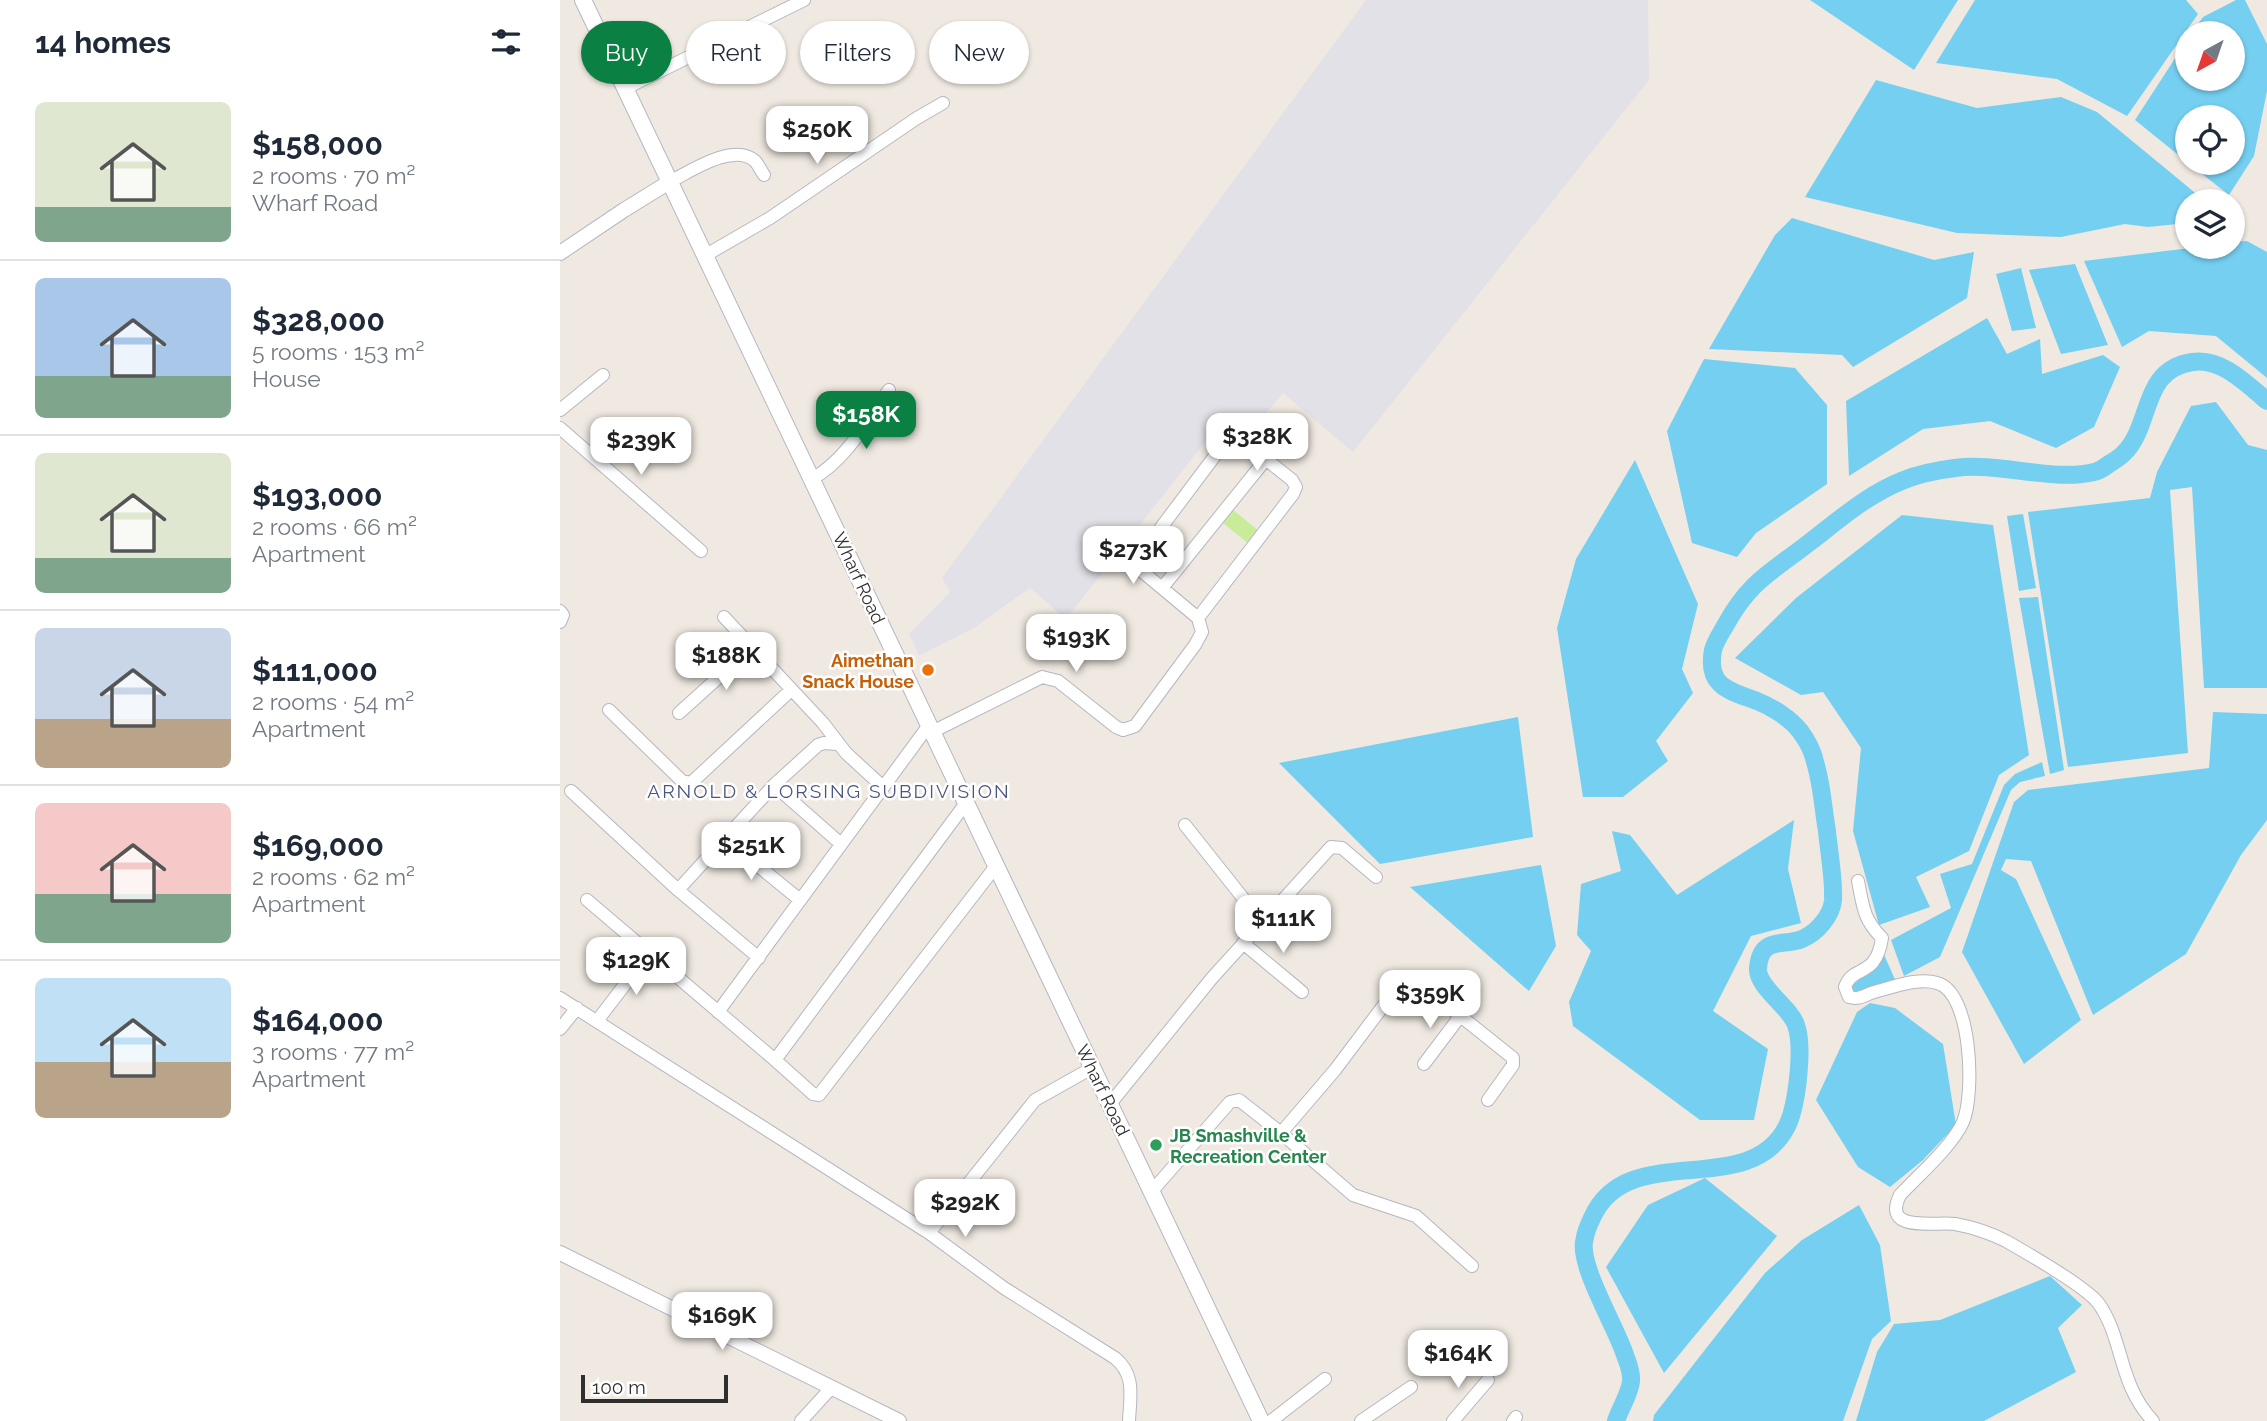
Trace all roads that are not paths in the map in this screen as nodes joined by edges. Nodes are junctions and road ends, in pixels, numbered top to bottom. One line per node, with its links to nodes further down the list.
1 (583, 0): 3 (main road, Wharf Road)
2 (804, 0): 3 (street)
3 (626, 88): 6 (main road, Wharf Road)
4 (943, 103): 8 (street)
5 (764, 175): 6 (street)
6 (671, 181): 7 (street); 8 (main road, Wharf Road)
7 (560, 254)
8 (706, 256): 14 (main road, Wharf Road)
9 (603, 375): 11 (street)
10 (889, 390): 14 (street)
11 (560, 410)
12 (560, 428): 15 (street)
13 (1266, 459): 16 (street); 16 (street); 19 (street)
14 (812, 479): 25 (main road, Wharf Road)
15 (701, 551)
16 (1162, 588): 19 (street)
17 (560, 611): 20 (street)
18 (724, 617): 21 (street)
19 (1198, 618): 25 (street)
20 (560, 622)
21 (751, 648): 22 (street); 24 (street)
22 (791, 690): 23 (street); 26 (street)
23 (609, 710)
24 (679, 713)
25 (930, 728): 28 (street); 30 (main road, Wharf Road)
26 (837, 744): 27 (street); 28 (street)
27 (774, 785): 32 (street); 33 (street)
28 (883, 787): 33 (street)
29 (571, 791): 37 (street)
30 (966, 803): 34 (main road, Wharf Road); 51 (street)
31 (1185, 825): 40 (street)
32 (724, 838): 37 (street); 39 (street)
33 (841, 844): 39 (street)
34 (996, 866): 51 (street); 53 (main road, Wharf Road)
35 (1376, 877): 40 (street)
36 (1858, 881): 73 (street)
37 (678, 890): 43 (street)
38 (587, 900): 42 (street)
39 (800, 900): 43 (street)
40 (1262, 922): 41 (street)
41 (1243, 943): 44 (street); 55 (street)
42 (649, 953): 47 (street); 49 (street)
43 (759, 958): 47 (street)
44 (1302, 992)
45 (560, 998): 46 (street)
46 (577, 1008): 49 (street); 50 (street)
47 (718, 1012): 51 (street)
48 (1461, 1015): 52 (street); 54 (street); 56 (street)
49 (597, 1021): 58 (street)
50 (560, 1028)
51 (775, 1060)
52 (1424, 1064)
53 (1092, 1068): 55 (main road, Wharf Road); 58 (street)
54 (1488, 1100)
55 (1110, 1104): 57 (main road, Wharf Road)
56 (1281, 1133): 57 (street); 60 (street)
57 (1152, 1191): 69 (main road, Wharf Road)
58 (929, 1233): 68 (street)
59 (560, 1253): 63 (street)
60 (1472, 1266)
61 (1325, 1379): 70 (street)
62 (1488, 1380): 72 (street)
63 (832, 1387): 65 (street); 66 (street)
64 (1410, 1387): 71 (street)
65 (882, 1418): 67 (street)
66 (801, 1421)
67 (900, 1421)
68 (1129, 1421)
69 (1261, 1421)
70 (1271, 1421)
71 (1361, 1421)
72 (1453, 1421)
73 (2153, 1421)

